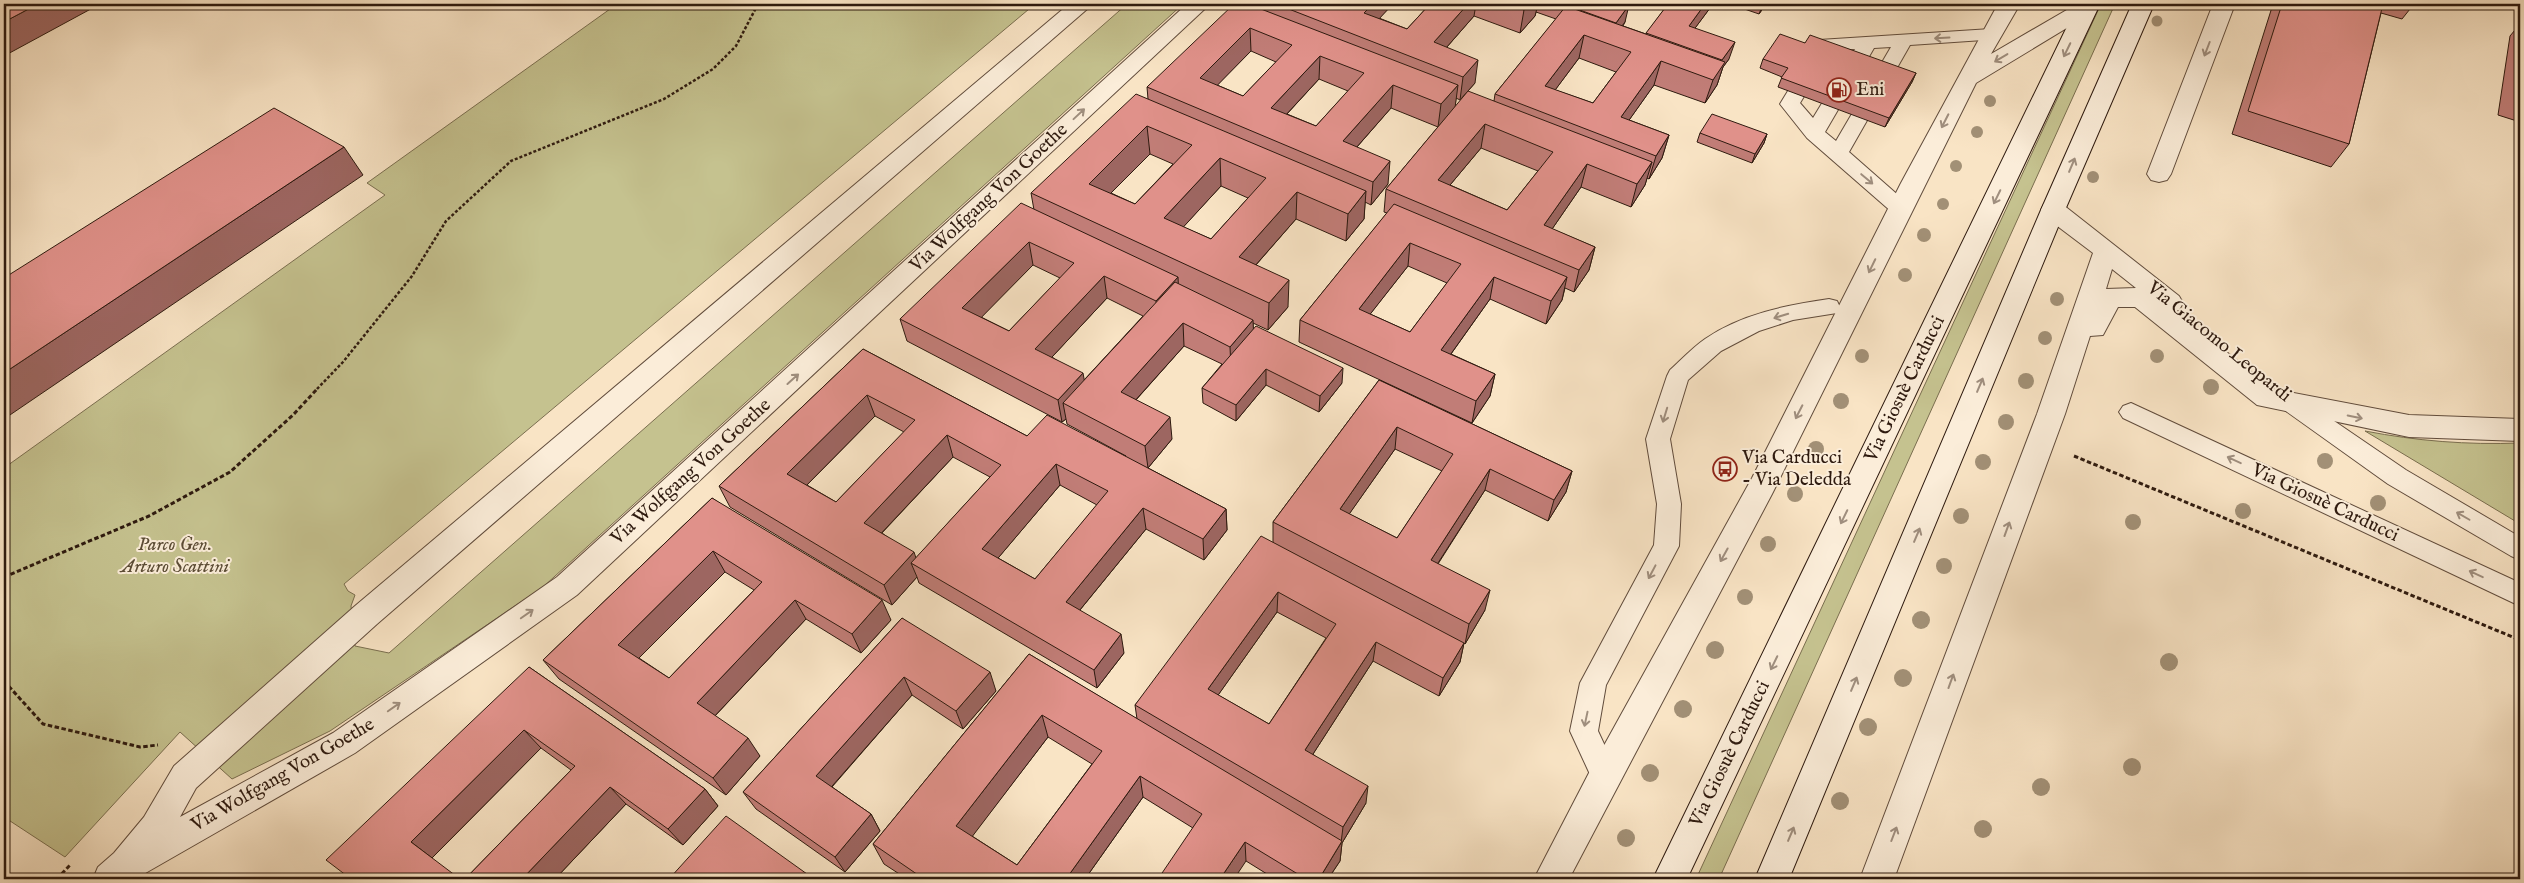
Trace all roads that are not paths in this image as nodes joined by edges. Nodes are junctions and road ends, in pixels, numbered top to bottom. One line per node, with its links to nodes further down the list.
1 (1082, 4): 25 (street, Via Wolfgang Von Goethe)
2 (1199, 4): 25 (street, Via Wolfgang Von Goethe, one-way to 2)
3 (2009, 4): 7 (street)
4 (2143, 4): 15 (street, one-way to 4)
5 (2224, 4): 13 (street, one-way to 13)
6 (2089, 5): 10 (street, Via Giosuè Carducci, one-way to 10); 27 (street, Via Giosuè Carducci, one-way to 27)
7 (1990, 35): 8 (lane, one-way to 8); 10 (street)
8 (1904, 40): 9 (lane); 12 (lane)
9 (1868, 42): 11 (lane); 11 (lane)
10 (1968, 78): 14 (street, one-way to 14)
11 (1814, 133): 12 (lane)
12 (1838, 154): 14 (lane, one-way to 14)
13 (2159, 174)
14 (1900, 208): 24 (street, one-way to 24)
15 (2053, 210): 16 (street); 28 (street, one-way to 15)
16 (2106, 250): 18 (street, Via Giacomo Leopardi); 20 (street)
17 (1828, 307): 24 (lane, one-way to 24)
18 (2290, 403): 20 (street); 21 (street, Via Giacomo Leopardi, one-way to 21); 22 (lane, one-way to 18)
19 (2131, 412): 23 (lane, Via Giosuè Carducci, one-way to 19)
20 (2051, 414): 29 (street, one-way to 20)
21 (2520, 430)
22 (2520, 549)
23 (2520, 595)
24 (1604, 774): 26 (street)
25 (118, 872)
26 (1551, 879)
27 (1670, 879)
28 (1772, 879)
29 (1877, 879)

